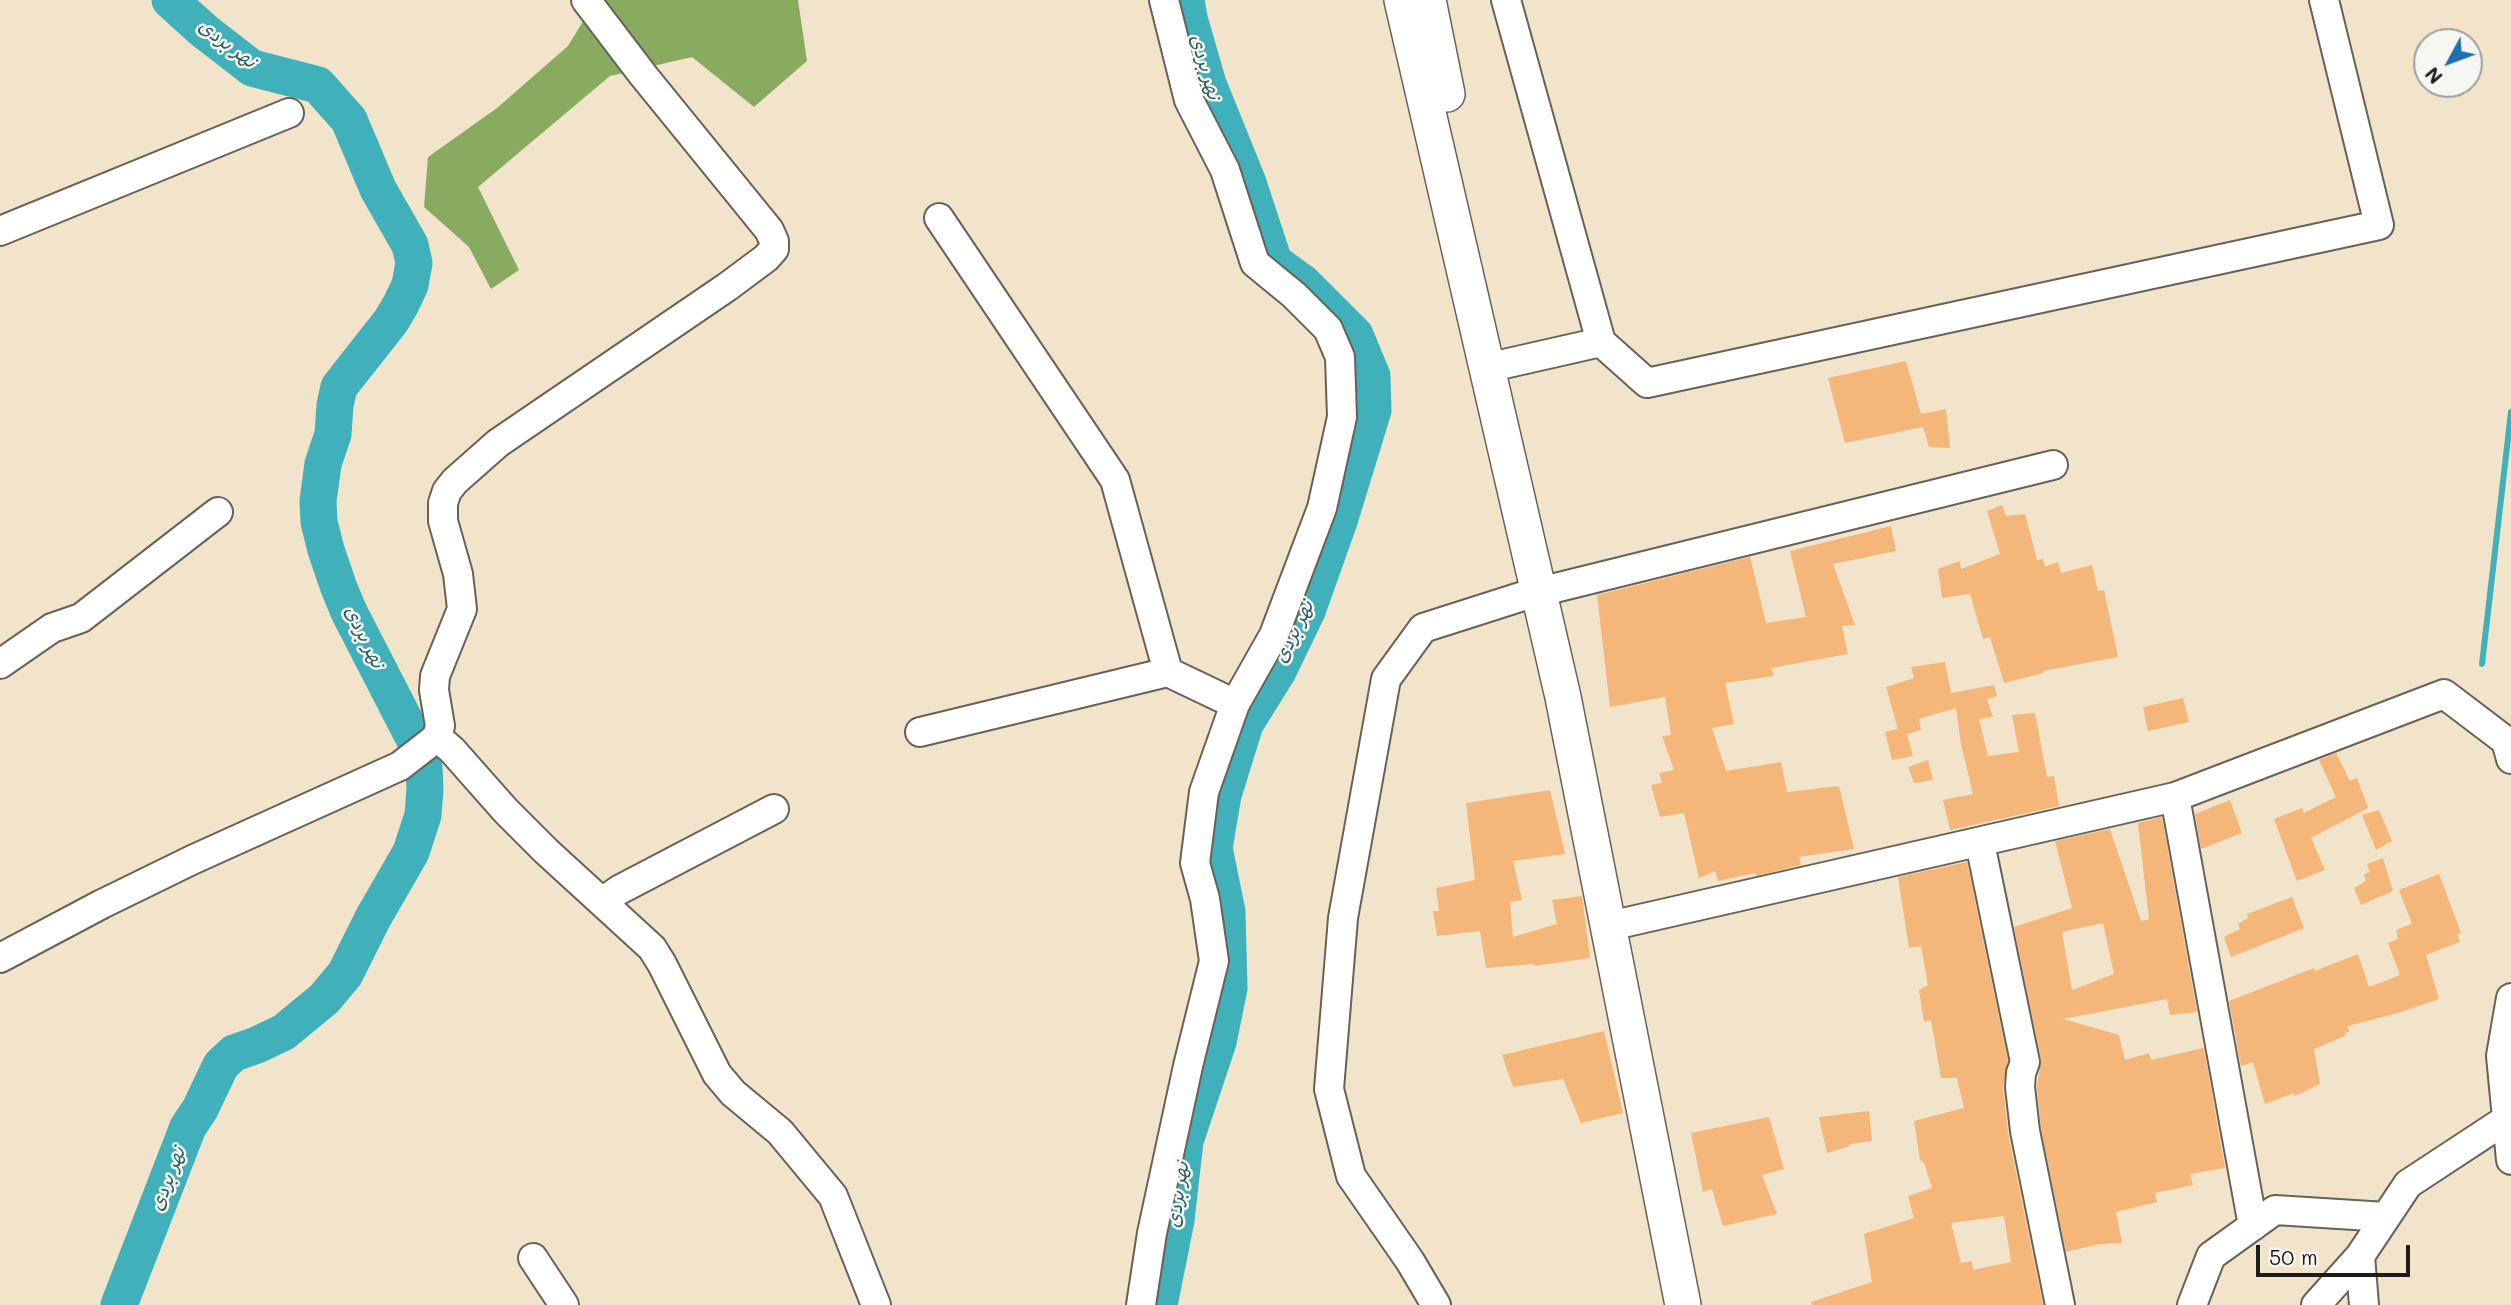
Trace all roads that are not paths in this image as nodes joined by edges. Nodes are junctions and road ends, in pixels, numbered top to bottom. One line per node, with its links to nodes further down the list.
1 (586, 0): 19 (street)
2 (1164, 0): 17 (street)
3 (1402, 0): 14 (main road)
4 (1428, 0): 11 (main road)
5 (1506, 0): 10 (street)
6 (2324, 0): 10 (street)
7 (289, 113): 9 (street)
8 (939, 218): 16 (street)
9 (0, 231)
10 (1601, 342): 11 (street)
11 (1504, 364): 14 (main road)
12 (2053, 465): 14 (street)
13 (218, 512): 15 (street)
14 (1547, 590): 25 (main road); 37 (street); 38 (main road)
15 (0, 664)
16 (1168, 672): 17 (street); 18 (street)
17 (1235, 704): 36 (street)
18 (920, 732)
19 (434, 740): 24 (street); 26 (street)
20 (2511, 759): 21 (street)
21 (2175, 797): 23 (street); 31 (street)
22 (774, 808): 24 (street)
23 (1980, 843): 25 (street); 40 (street)
24 (601, 902): 35 (street)
25 (1627, 922): 39 (main road)
26 (0, 958)
27 (2511, 998): 28 (street)
28 (2507, 1119): 29 (street); 30 (street)
29 (2511, 1160)
30 (2385, 1217): 31 (street); 32 (street)
31 (2253, 1226): 41 (street)
32 (2360, 1256): 42 (street); 43 (street)
33 (533, 1258): 34 (street)
34 (564, 1305)
35 (876, 1305)
36 (1142, 1305)
37 (1436, 1305)
38 (1683, 1305)
39 (1707, 1305)
40 (2060, 1305)
41 (2192, 1305)
42 (2316, 1305)
43 (2364, 1305)

